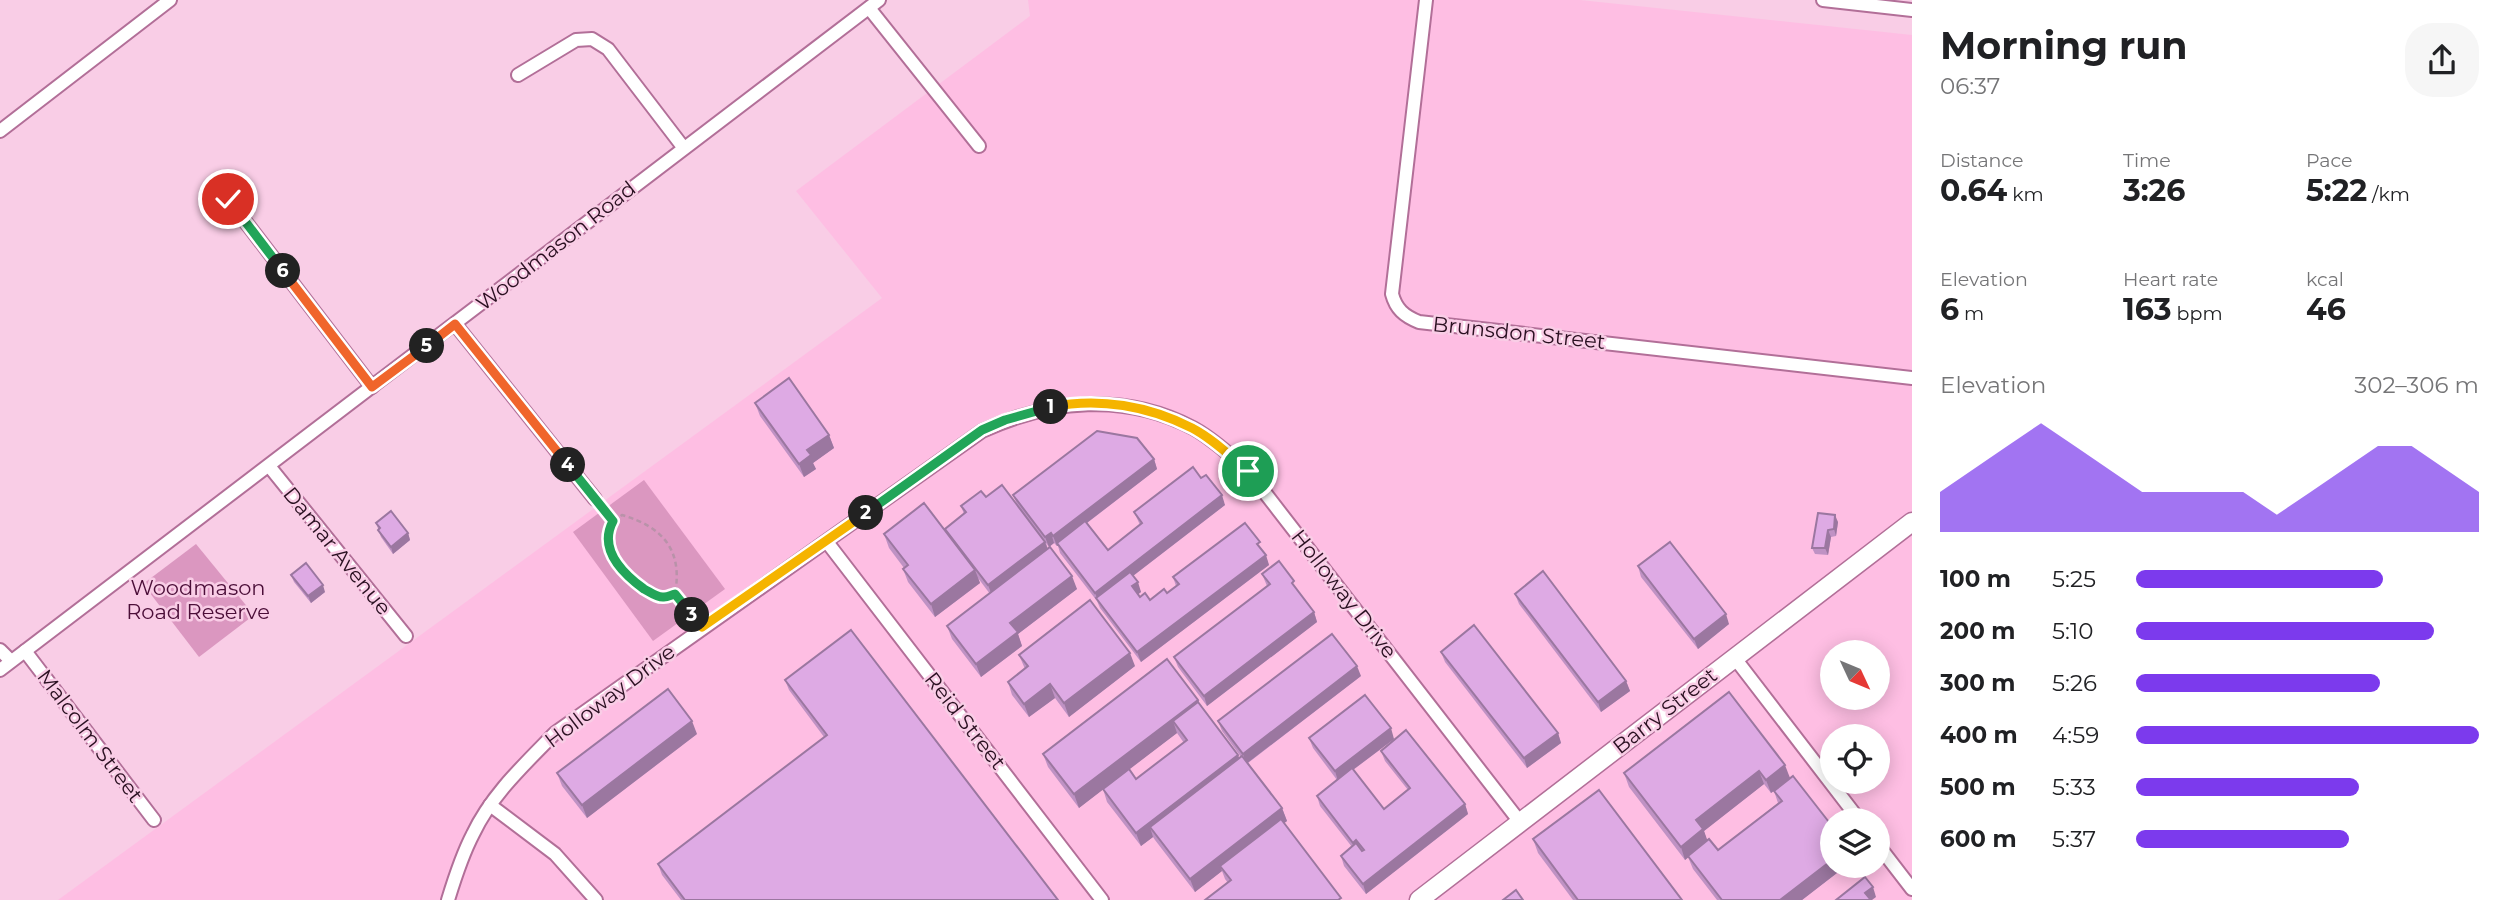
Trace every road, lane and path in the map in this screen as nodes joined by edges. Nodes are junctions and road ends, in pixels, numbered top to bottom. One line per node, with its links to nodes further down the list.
1 (170, 0): 7 (street)
2 (1426, 0): 12 (street, Brunsdon Street)
3 (1823, 0): 5 (street)
4 (874, 4): 8 (street); 9 (street, Woodmason Road)
5 (1912, 10)
6 (518, 75): 9 (street)
7 (0, 131)
8 (979, 146)
9 (684, 147): 11 (street, Woodmason Road)
10 (228, 199): 13 (street)
11 (455, 324): 13 (street, Woodmason Road); 15 (street)
12 (1912, 378)
13 (372, 387): 14 (street, Woodmason Road)
14 (269, 466): 21 (street, Damar Avenue); 23 (street, Woodmason Road)
15 (595, 499): 16 (path)
16 (613, 521): 19 (path); 19 (path)
17 (1912, 522): 24 (main road, Barry Street)
18 (827, 542): 20 (street, Holloway Drive); 30 (street, Holloway Drive); 35 (street, Reid Street)
19 (675, 594): 20 (path)
20 (702, 627): 27 (street, Holloway Drive)
21 (406, 636)
22 (0, 650): 25 (street)
23 (25, 651): 25 (street, Woodmason Road); 29 (street, Malcolm Street)
24 (1734, 657): 28 (street); 30 (main road, Barry Street)
25 (11, 662): 26 (street, Woodmason Road)
26 (0, 670)
27 (490, 805): 33 (street, Holloway Drive); 34 (street)
28 (1850, 808)
29 (154, 820)
30 (1520, 822): 36 (main road, Barry Street)
31 (1890, 861): 32 (street)
32 (1912, 889)
33 (448, 900)
34 (596, 900)
35 (1102, 900)
36 (1419, 900)

